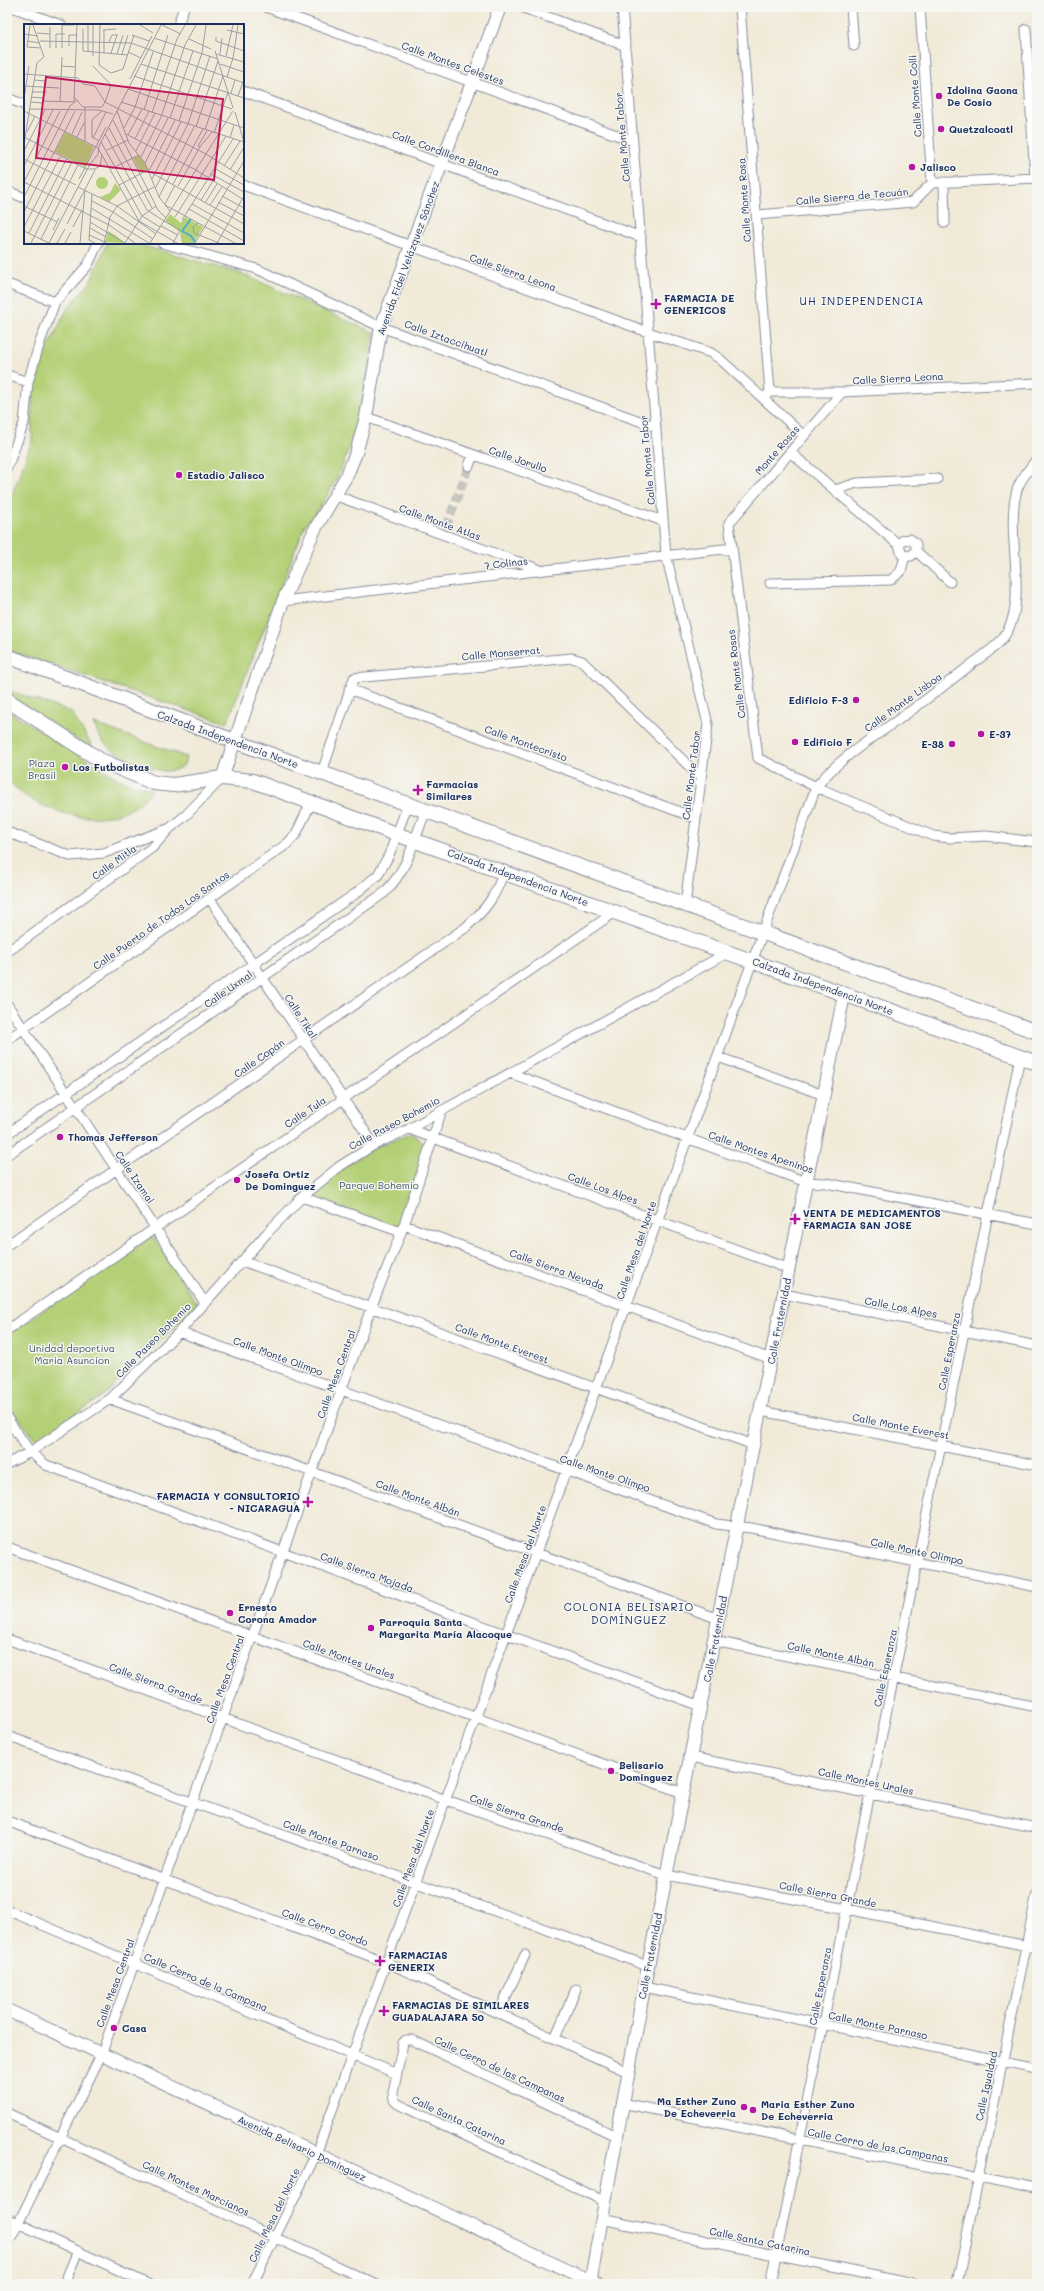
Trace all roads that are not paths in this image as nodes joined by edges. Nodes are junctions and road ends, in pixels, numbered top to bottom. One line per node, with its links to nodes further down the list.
1 (12, 7): 10 (street)
2 (184, 7): 11 (street)
3 (266, 7): 15 (street, Calle Montes Celestes)
4 (500, 7): 15 (street, Avenida Fidel Velázquez Sánchez)
5 (521, 7): 13 (street)
6 (622, 7): 13 (street, Calle Monte Tabor)
7 (740, 7): 27 (street, Calle Monte Rosa)
8 (851, 7): 14 (street)
9 (920, 7): 23 (street, Calle Monte Colli)
10 (58, 24)
11 (178, 24)
12 (1026, 29): 21 (street)
13 (626, 46): 19 (street, Calle Monte Tabor)
14 (854, 46)
15 (472, 82): 19 (street, Calle Montes Celestes); 20 (street, Avenida Fidel Velázquez Sánchez)
16 (244, 91): 20 (street, Calle Cordillera Blanca)
17 (7, 98): 18 (street)
18 (24, 105)
19 (633, 141): 29 (street, Calle Monte Tabor)
20 (442, 164): 29 (street, Calle Cordillera Blanca); 32 (street, Avenida Fidel Velázquez Sánchez)
21 (1036, 178): 22 (street)
22 (944, 182): 23 (street); 28 (street)
23 (932, 183): 27 (street, Calle Sierra de Tecuán)
24 (244, 185): 32 (street, Calle Sierra Leona)
25 (7, 191): 26 (street)
26 (24, 198)
27 (756, 215): 41 (street, Calle Monte Rosa)
28 (945, 223)
29 (641, 237): 36 (street, Calle Monte Tabor)
30 (98, 244): 34 (street)
31 (166, 244): 35 (street, Calle Iztaccíhuatl)
32 (412, 246): 35 (street, Avenida Fidel Velázquez Sánchez); 36 (street, Calle Sierra Leona)
33 (7, 284): 34 (street)
34 (55, 302): 38 (street)
35 (381, 326): 42 (street, Avenida Fidel Velázquez Sánchez); 43 (street, Calle Iztaccíhuatl)
36 (648, 332): 41 (street, Calle Sierra Leona); 43 (street, Calle Monte Tabor)
37 (7, 375): 38 (street)
38 (28, 382): 49 (street)
39 (1037, 383): 40 (street, Calle Sierra Leona)
40 (842, 392): 41 (street, Calle Sierra Leona); 44 (street, Monte Rosas)
41 (767, 396): 44 (street, Calle Sierra Leona)
42 (366, 417): 46 (street, Calle Jorullo); 52 (street, Avenida Fidel Velázquez Sánchez)
43 (656, 427): 53 (street, Calle Monte Tabor)
44 (804, 436): 45 (street, Monte Rosas)
45 (790, 452): 51 (street); 54 (street, Monte Rosas)
46 (473, 455): 48 (street); 53 (street, Calle Jorullo)
47 (1037, 459): 71 (street, Calle Monte Lisboa)
48 (469, 466)
49 (7, 468)
50 (937, 479): 51 (street)
51 (835, 490): 55 (street)
52 (334, 495): 60 (street, Calle Monte Atlas); 63 (street, Avenida Fidel Velázquez Sánchez)
53 (663, 521): 58 (street, Calle Monte Tabor)
54 (729, 523): 56 (street, Calle Monte Rosas)
55 (899, 545): 57 (street); 59 (street)
56 (732, 548): 58 (street, 7 Colinas); 71 (street, Calle Monte Rosas)
57 (916, 551): 59 (street); 61 (street)
58 (666, 555): 60 (street, 7 Colinas); 70 (street, Calle Monte Tabor)
59 (905, 556): 62 (street)
60 (539, 570): 63 (street, 7 Colinas)
61 (950, 582)
62 (770, 583)
63 (283, 601): 67 (street, Avenida Fidel Velázquez Sánchez)
64 (7, 656): 67 (main road, Calzada Independencia Norte)
65 (349, 689): 68 (street, Calle Monserrat); 70 (street, Calle Monserrat); 75 (street, Calle Montecristo)
66 (7, 700): 69 (main road, Calzada Independencia Norte)
67 (234, 742): 68 (main road, Calzada Independencia Norte); 69 (street, Avenida Fidel Velázquez Sánchez)
68 (322, 772): 73 (main road, Calzada Independencia Norte)
69 (222, 778): 72 (main road, Calzada Independencia Norte); 76 (street, Calle Mitla)
70 (701, 778): 75 (street, Calle Monte Tabor)
71 (816, 787): 80 (street); 85 (street, Calle Monte Lisboa)
72 (311, 803): 78 (main road, Calzada Independencia Norte); 82 (street, Calle Puerto de Todos Los Santos)
73 (408, 804): 74 (main road, Calzada Independencia Norte); 78 (street, Calle Uxmal)
74 (426, 810): 79 (street, Calle Uxmal); 83 (main road, Calzada Independencia Norte)
75 (696, 818): 83 (street, Calle Monte Tabor)
76 (169, 829): 77 (street); 86 (street, Calle Mitla)
77 (7, 832)
78 (396, 834): 79 (main road, Calzada Independencia Norte); 89 (street, Calle Uxmal)
79 (416, 841): 81 (main road, Calzada Independencia Norte); 90 (street, Calle Uxmal)
80 (1037, 842)
81 (504, 871): 84 (main road, Calzada Independencia Norte); 96 (street, Calle Copán)
82 (210, 899): 89 (street, Calle Tikal); 93 (street, Calle Puerto de Todos Los Santos)
83 (685, 905): 85 (main road, Calzada Independencia Norte)
84 (615, 912): 87 (main road, Calzada Independencia Norte); 103 (street, Calle Tula)
85 (762, 933): 88 (street, Calle Monte Lisboa); 94 (main road, Calzada Independencia Norte)
86 (7, 952)
87 (727, 953): 88 (main road, Calzada Independencia Norte); 100 (street, Calle Paseo Bohemio)
88 (753, 960): 91 (main road, Calzada Independencia Norte); 98 (street, Calle Mesa del Norte)
89 (253, 964): 90 (street, Calle Tikal); 101 (street, Calle Uxmal)
90 (263, 978): 96 (street, Calle Tikal); 104 (street, Calle Uxmal)
91 (844, 995): 97 (main road, Calzada Independencia Norte); 102 (street, Calle Fraternidad)
92 (7, 1004): 93 (street, Calle Izamal)
93 (24, 1029): 95 (street, Calle Puerto de Todos Los Santos); 101 (street, Calle Izamal)
94 (1037, 1032)
95 (7, 1040)
96 (304, 1040): 103 (street, Calle Tikal); 112 (street, Calle Copán)
97 (1020, 1056): 99 (main road, Calzada Independencia Norte); 115 (street, Calle Esperanza)
98 (718, 1057): 102 (street); 109 (street, Calle Mesa del Norte)
99 (1037, 1063)
100 (510, 1073): 105 (street, Calle Paseo Bohemio); 109 (street, Calle Montes Apeninos)
101 (66, 1092): 104 (street, Calle Izamal); 107 (street, Calle Uxmal)
102 (824, 1095): 113 (street, Calle Fraternidad)
103 (343, 1100): 110 (street, Calle Tikal); 118 (street, Calle Tula)
104 (76, 1108): 111 (street, Calle Uxmal); 112 (street, Calle Izamal)
105 (442, 1110): 106 (street, Calle Paseo Bohemio); 108 (street, Calle Mesa Central)
106 (409, 1129): 108 (street, Calle Los Alpes); 110 (street, Calle Paseo Bohemio)
107 (7, 1134)
108 (432, 1137): 116 (street, Calle Los Alpes); 119 (street, Calle Mesa Central)
109 (688, 1139): 113 (street, Calle Montes Apeninos); 116 (street, Calle Mesa del Norte)
110 (374, 1145): 114 (street, Calle Paseo Bohemio)
111 (7, 1156)
112 (117, 1169): 118 (street, Calle Izamal); 120 (street, Calle Copán)
113 (806, 1182): 115 (street, Calle Montes Apeninos); 122 (street, Calle Fraternidad)
114 (302, 1196): 119 (street, Calle Sierra Nevada); 121 (street, Calle Paseo Bohemio)
115 (987, 1215): 117 (street, Calle Montes Apeninos); 128 (street, Calle Esperanza)
116 (657, 1220): 122 (street, Calle Los Alpes); 125 (street, Calle Mesa del Norte)
117 (1037, 1224)
118 (156, 1228): 124 (street, Calle Izamal); 127 (street, Calle Tula)
119 (403, 1229): 125 (street, Calle Sierra Nevada); 126 (street, Calle Mesa Central)
120 (7, 1245)
121 (242, 1261): 124 (street, Calle Paseo Bohemio); 126 (street, Calle Monte Everest)
122 (789, 1269): 123 (street, Calle Fraternidad)
123 (784, 1294): 128 (street, Calle Los Alpes); 131 (street, Calle Fraternidad)
124 (205, 1303): 129 (street, Calle Paseo Bohemio)
125 (628, 1306): 131 (street, Calle Sierra Nevada); 132 (street, Calle Mesa del Norte)
126 (371, 1308): 132 (street, Calle Monte Everest); 133 (street, Calle Mesa Central)
127 (7, 1330)
128 (964, 1331): 130 (street, Calle Los Alpes); 138 (street, Calle Esperanza)
129 (179, 1332): 133 (street, Calle Monte Olimpo); 134 (street, Calle Paseo Bohemio)
130 (1037, 1346)
131 (771, 1359): 135 (street, Calle Fraternidad)
132 (597, 1389): 137 (street, Calle Monte Everest); 143 (street, Calle Mesa del Norte)
133 (342, 1391): 142 (street, Calle Mesa Central); 143 (street, Calle Monte Olimpo)
134 (110, 1399): 139 (street, Calle Paseo Bohemio); 142 (street, Calle Monte Albán)
135 (761, 1411): 137 (street, Calle Fraternidad); 138 (street, Calle Monte Everest)
136 (7, 1418): 139 (street, Calle Sierra Mojada)
137 (754, 1445): 144 (street, Calle Fraternidad)
138 (941, 1445): 141 (street, Calle Monte Everest); 148 (street, Calle Esperanza)
139 (30, 1452): 140 (street, Calle Paseo Bohemio); 146 (street, Calle Sierra Mojada)
140 (7, 1464)
141 (1037, 1465)
142 (312, 1472): 146 (street, Calle Mesa Central); 147 (street, Calle Monte Albán)
143 (567, 1472): 144 (street, Calle Monte Olimpo); 147 (street, Calle Mesa del Norte)
144 (736, 1526): 148 (street, Calle Monte Olimpo); 150 (street, Calle Fraternidad)
145 (7, 1547): 152 (street, Calle Montes Urales)
146 (283, 1553): 151 (street, Calle Sierra Mojada); 152 (street, Calle Mesa Central)
147 (537, 1553): 150 (street, Calle Monte Albán); 151 (street, Calle Mesa del Norte)
148 (918, 1562): 149 (street, Calle Monte Olimpo); 155 (street, Calle Esperanza)
149 (1037, 1587)
150 (719, 1619): 154 (street, Calle Fraternidad)
151 (507, 1635): 156 (street, Calle Sierra Mojada); 158 (street, Calle Mesa del Norte)
152 (252, 1636): 158 (street, Calle Montes Urales); 159 (street, Calle Mesa Central)
153 (7, 1639): 159 (street, Calle Sierra Grande)
154 (714, 1641): 155 (street, Calle Monte Albán); 156 (street, Calle Fraternidad)
155 (894, 1678): 157 (street, Calle Monte Albán); 163 (street, Calle Esperanza)
156 (701, 1706): 161 (street, Calle Fraternidad)
157 (1037, 1707)
158 (477, 1718): 162 (street, Calle Montes Urales); 164 (street, Calle Mesa del Norte)
159 (222, 1719): 164 (street, Calle Sierra Grande); 165 (street, Calle Mesa Central)
160 (7, 1736): 165 (street, Calle Monte Parnaso)
161 (691, 1758): 162 (street, Calle Fraternidad); 163 (street, Calle Montes Urales)
162 (683, 1792): 168 (street, Calle Fraternidad)
163 (870, 1793): 167 (street, Calle Montes Urales); 172 (street, Calle Esperanza)
164 (446, 1800): 168 (street, Calle Sierra Grande); 170 (street, Calle Mesa del Norte)
165 (192, 1802): 169 (street, Calle Mesa Central); 170 (street, Calle Monte Parnaso)
166 (7, 1821): 169 (street, Calle Cerro Gordo)
167 (1037, 1828)
168 (666, 1875): 172 (street, Calle Sierra Grande); 179 (street, Calle Fraternidad)
169 (164, 1879): 177 (street, Calle Cerro Gordo); 178 (street, Calle Mesa Central)
170 (415, 1882): 177 (street, Calle Mesa del Norte); 179 (street, Calle Monte Parnaso)
171 (1037, 1893): 174 (street, Calle Igualdad)
172 (847, 1909): 174 (street, Calle Sierra Grande); 184 (street, Calle Esperanza)
173 (7, 1910): 178 (street, Calle Cerro de la Campana)
174 (1026, 1946): 175 (street, Calle Sierra Grande); 188 (street, Calle Igualdad)
175 (1037, 1948)
176 (525, 1956): 183 (street)
177 (386, 1962): 183 (street, Calle Cerro Gordo); 187 (street, Calle Mesa del Norte)
178 (134, 1964): 186 (street, Calle Mesa Central); 187 (street, Calle Cerro de la Campana)
179 (648, 1966): 180 (street, Calle Fraternidad)
180 (644, 1987): 184 (street, Calle Monte Parnaso); 190 (street, Calle Fraternidad)
181 (576, 1989): 185 (street)
182 (7, 2010): 186 (street, Avenida Belisario Domínguez)
183 (499, 2012): 185 (street, Calle Cerro Gordo)
184 (824, 2025): 188 (street, Calle Monte Parnaso); 196 (street, Calle Esperanza)
185 (555, 2038): 190 (street, Calle Cerro Gordo)
186 (101, 2054): 195 (street, Calle Mesa Central); 197 (street, Avenida Belisario Domínguez)
187 (351, 2054): 191 (street, Calle Cerro de la Campana); 197 (street, Calle Mesa del Norte)
188 (1002, 2062): 189 (street, Calle Monte Parnaso); 198 (street, Calle Igualdad)
189 (1037, 2069)
190 (628, 2072): 192 (street, Calle Fraternidad)
191 (397, 2074): 194 (street, Calle Cerro de las Campanas); 200 (street, Calle Santa Catarina)
192 (622, 2103): 194 (street, Calle Fraternidad); 196 (street, Calle Cerro de las Campanas)
193 (7, 2113): 195 (street, Calle Montes Marcianos)
194 (616, 2136): 200 (street, Calle Fraternidad)
195 (60, 2138): 203 (street, Calle Mesa Central); 204 (street, Calle Montes Marcianos)
196 (800, 2141): 198 (street, Calle Cerro de las Campanas); 207 (street, Calle Esperanza)
197 (316, 2154): 204 (street, Calle Mesa del Norte); 208 (street, Avenida Belisario Domínguez)
198 (979, 2177): 199 (street, Calle Cerro de las Campanas); 215 (street, Calle Igualdad)
199 (1037, 2189)
200 (604, 2201): 202 (street, Calle Fraternidad)
201 (7, 2218): 203 (street)
202 (601, 2220): 207 (street, Calle Santa Catarina); 208 (street, Calle Fraternidad)
203 (18, 2223): 205 (street, Calle Mesa Central); 206 (street)
204 (275, 2237): 211 (street, Calle Mesa del Norte); 212 (street, Calle Montes Marcianos)
205 (7, 2246)
206 (78, 2251): 209 (street); 210 (street)
207 (776, 2255): 213 (street, Calle Esperanza); 214 (street, Calle Santa Catarina)
208 (593, 2283)
209 (64, 2284)
210 (148, 2284)
211 (252, 2284)
212 (375, 2284)
213 (770, 2284)
214 (914, 2284)
215 (957, 2284)

